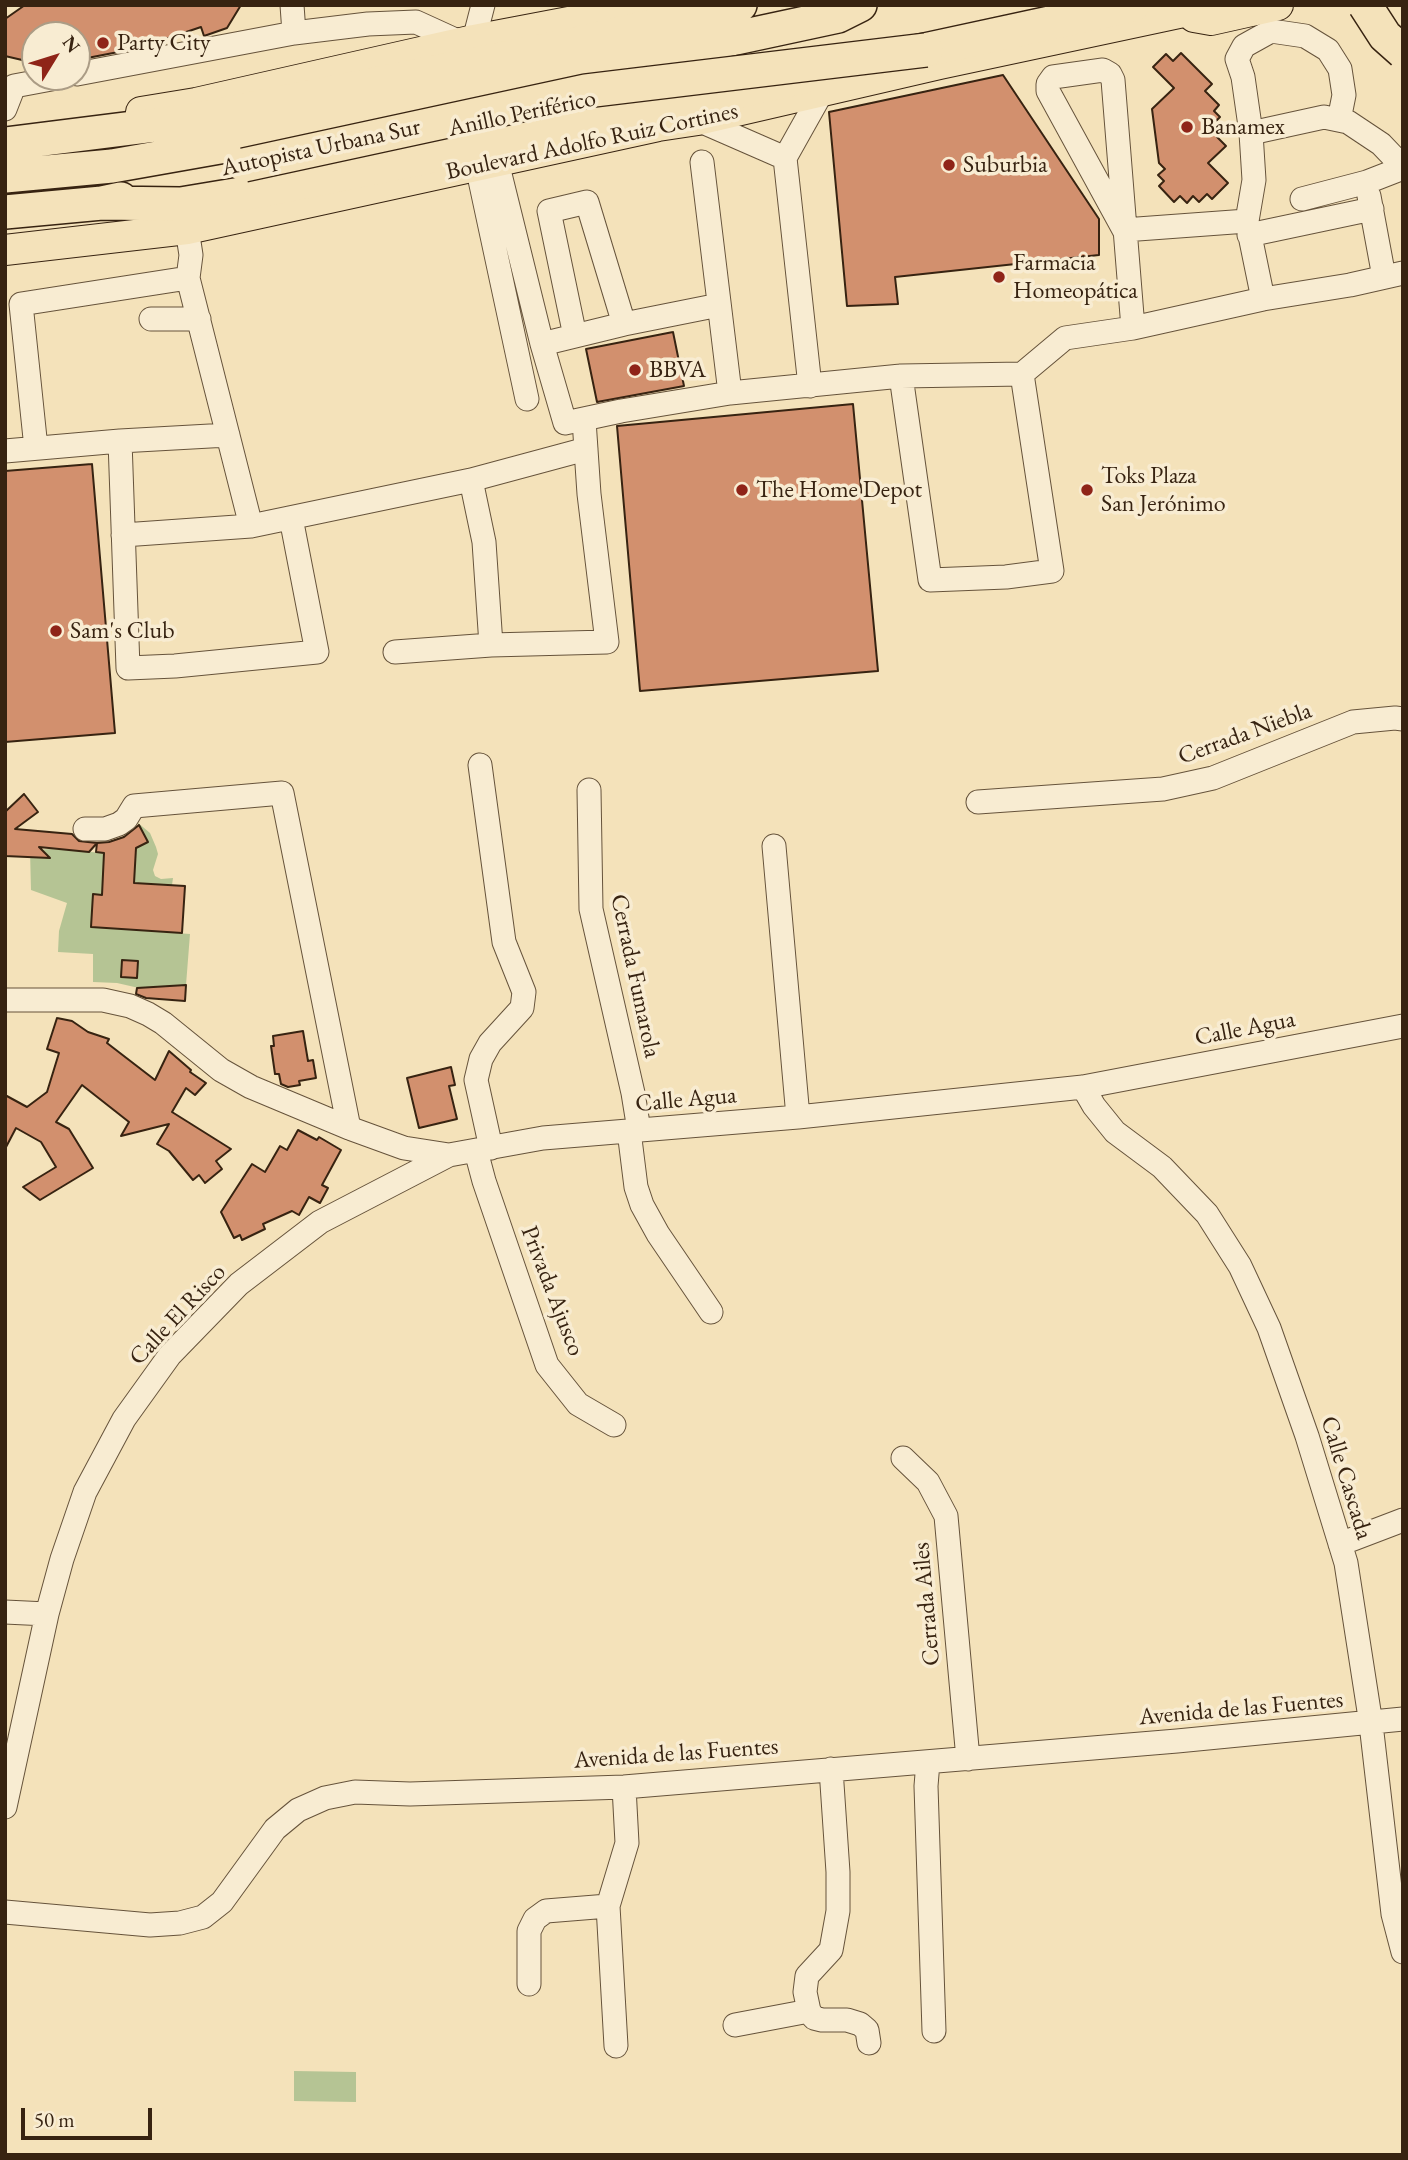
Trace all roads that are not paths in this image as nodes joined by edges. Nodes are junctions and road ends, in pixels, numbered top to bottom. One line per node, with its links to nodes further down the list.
1 (292, 5): 13 (street)
2 (482, 5): 15 (street)
3 (658, 5): 15 (main road)
4 (740, 5): 27 (highway)
5 (786, 5): 29 (highway, Anillo Periférico)
6 (860, 5): 33 (highway, Autopista Urbana Sur)
7 (1036, 5): 37 (highway, Anillo Periférico)
8 (1133, 5): 16 (highway)
9 (1216, 5): 11 (main road, Boulevard Adolfo Ruiz Cortines)
10 (1278, 5): 11 (main road)
11 (1177, 10): 21 (main road, Boulevard Adolfo Ruiz Cortines)
12 (1365, 10): 14 (main road); 17 (highway, bridge); 18 (street)
13 (294, 33): 15 (street); 19 (street)
14 (1403, 39)
15 (468, 42): 25 (main road)
16 (926, 50): 35 (highway, Autopista Urbana Sur, bridge); 37 (highway, bridge)
17 (1403, 52)
18 (1403, 67)
19 (91, 71)
20 (21, 85): 22 (street)
21 (822, 92): 23 (main road, Boulevard Adolfo Ruiz Cortines); 28 (street)
22 (5, 109)
23 (698, 120): 28 (street); 31 (main road, Boulevard Adolfo Ruiz Cortines)
24 (1339, 120): 26 (street); 26 (street); 32 (street)
25 (5, 131)
26 (1251, 133): 40 (street)
27 (5, 144)
28 (785, 158): 56 (street)
29 (5, 162)
30 (702, 162): 47 (street)
31 (487, 164): 41 (main road, Boulevard Adolfo Ruiz Cortines); 53 (street); 58 (street)
32 (1403, 168): 34 (street)
33 (5, 176)
34 (1367, 182): 36 (street); 38 (street)
35 (5, 198)
36 (1302, 199)
37 (102, 203): 39 (highway, Anillo Periférico)
38 (1372, 209): 40 (street); 44 (street)
39 (5, 212)
40 (1248, 228): 42 (street); 46 (street)
41 (187, 229): 43 (main road, Boulevard Adolfo Ruiz Cortines); 45 (street)
42 (1124, 230): 42 (street); 51 (street)
43 (5, 250)
44 (1393, 275): 46 (street)
45 (188, 278): 49 (street); 62 (street)
46 (1263, 299): 51 (street)
47 (719, 305): 50 (street); 57 (street)
48 (151, 319): 49 (street)
49 (199, 319): 60 (street)
50 (624, 324): 52 (street); 52 (street)
51 (1133, 328): 54 (street)
52 (575, 335): 53 (street)
53 (542, 344): 59 (street)
54 (1022, 374): 55 (street); 55 (street)
55 (901, 376): 56 (street)
56 (810, 386): 57 (street)
57 (730, 393): 59 (street)
58 (527, 399)
59 (584, 420): 63 (street)
60 (228, 435): 61 (street); 67 (street)
61 (120, 441): 62 (street); 68 (street)
62 (36, 448): 64 (street)
63 (586, 449): 65 (street); 69 (street)
64 (5, 451)
65 (471, 480): 66 (street); 69 (street)
66 (291, 517): 67 (street); 68 (street)
67 (251, 526): 68 (street)
68 (123, 535)
69 (491, 645): 70 (street)
70 (395, 652)
71 (1403, 719): 74 (street, Cerrada Niebla)
72 (480, 765): 83 (street, Privada Ajusco)
73 (589, 790): 82 (street, Cerrada Fumarola)
74 (978, 802)
75 (85, 829): 81 (street)
76 (774, 846): 80 (street)
77 (5, 1000): 81 (street, Calle Agua)
78 (1403, 1026): 79 (street, Calle Agua)
79 (1083, 1087): 80 (street, Calle Agua); 89 (street, Calle Cascada)
80 (798, 1117): 82 (street, Calle Agua)
81 (349, 1128): 84 (street, Calle Agua)
82 (634, 1130): 83 (street, Calle Agua); 85 (street, Cerrada Fumarola)
83 (484, 1150): 84 (street, Calle Agua); 86 (street, Privada Ajusco)
84 (449, 1155): 91 (street, Calle El Risco)
85 (711, 1312)
86 (614, 1425)
87 (903, 1458): 94 (street, Cerrada Ailes)
88 (1403, 1520): 89 (street)
89 (1340, 1544): 93 (street, Calle Cascada)
90 (5, 1612): 91 (street)
91 (47, 1614): 98 (street, Calle El Risco)
92 (1403, 1719): 93 (street, Avenida de las Fuentes)
93 (1371, 1724): 94 (street, Avenida de las Fuentes); 101 (street, Calle Cascada)
94 (968, 1759): 95 (street, Avenida de las Fuentes)
95 (928, 1762): 96 (street, Avenida de las Fuentes); 106 (street)
96 (831, 1769): 97 (street, Avenida de las Fuentes); 104 (street)
97 (624, 1787): 99 (street); 100 (street, Avenida de las Fuentes)
98 (5, 1807)
99 (608, 1906): 103 (street); 108 (street)
100 (5, 1912)
101 (1398, 1913): 102 (street, Calle Cascada)
102 (1403, 1952)
103 (529, 1984)
104 (809, 2011): 105 (street); 107 (street)
105 (735, 2025)
106 (934, 2031)
107 (869, 2043)
108 (616, 2046)

